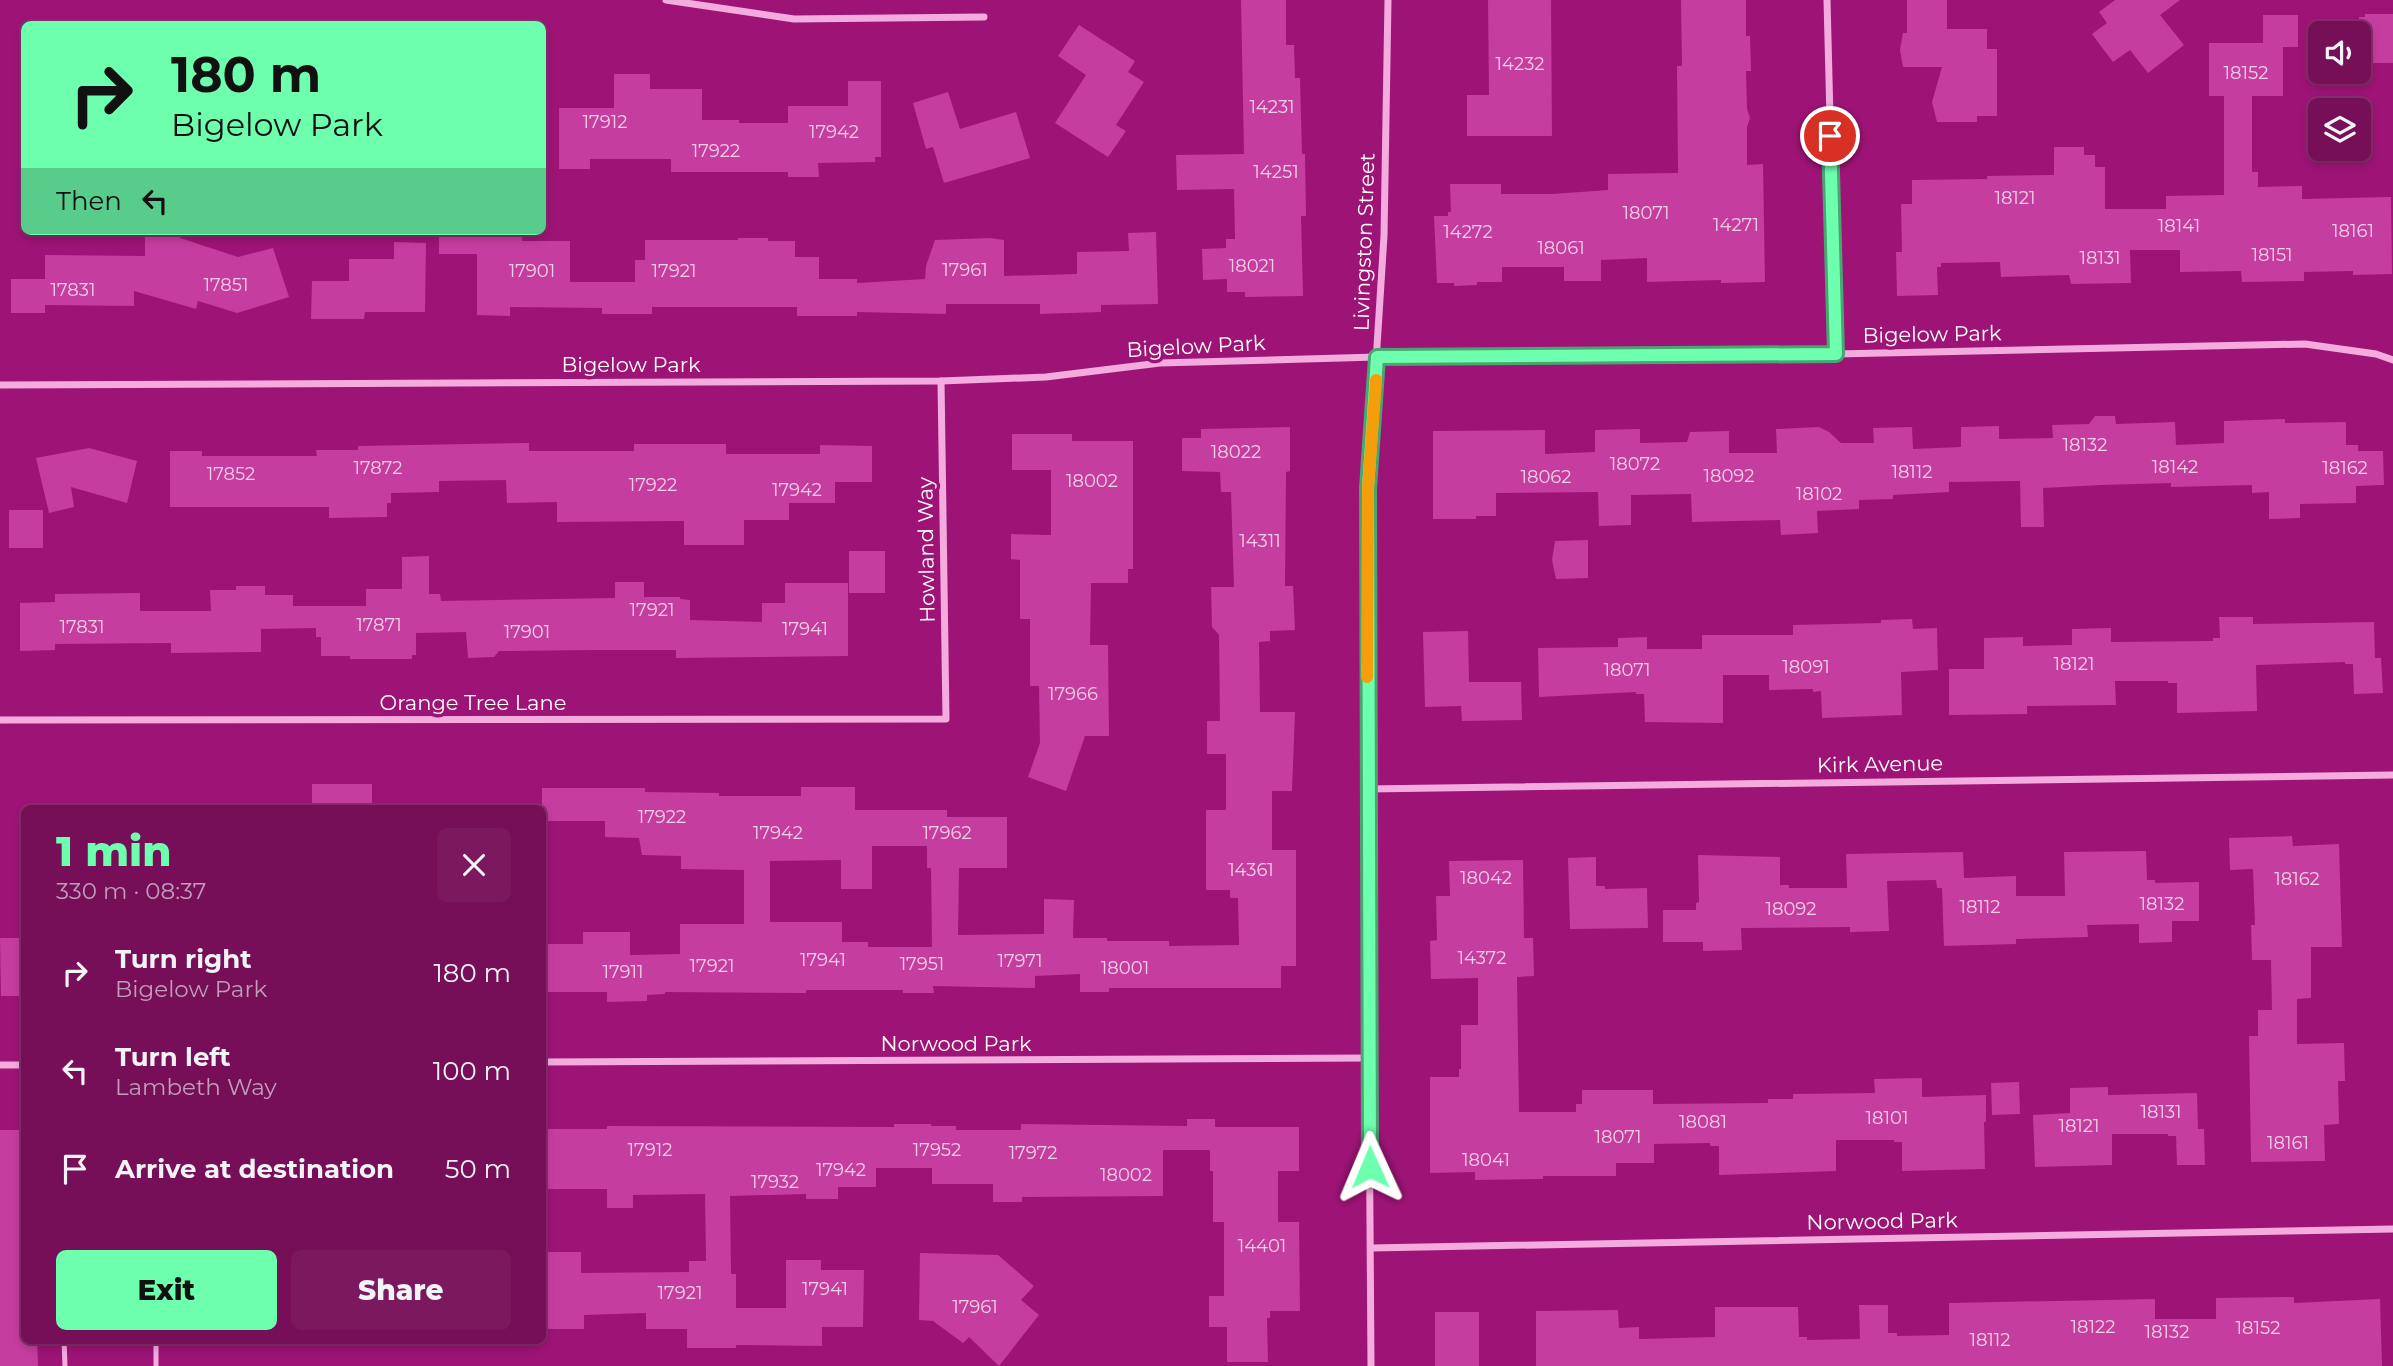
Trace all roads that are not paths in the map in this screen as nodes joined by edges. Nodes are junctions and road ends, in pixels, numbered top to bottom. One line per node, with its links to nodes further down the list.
1 (666, 0): 4 (street)
2 (1388, 0): 7 (street, Livingston Street)
3 (1826, 0): 6 (street)
4 (716, 4): 5 (street)
5 (984, 17)
6 (1836, 354): 7 (street, Bigelow Park); 8 (street, Bigelow Park)
7 (1377, 357): 9 (street, Bigelow Park); 14 (street, Livingston Street)
8 (2393, 360)
9 (941, 381): 10 (street, Bigelow Park); 11 (street, Howland Way)
10 (0, 384)
11 (946, 719): 12 (street, Orange Tree Lane)
12 (0, 720)
13 (2393, 775): 14 (street, Kirk Avenue)
14 (1367, 789): 15 (street, Livingston Street)
15 (1369, 1058): 16 (street, Norwood Park); 20 (street, Livingston Street)
16 (546, 1062)
17 (0, 1065): 18 (street)
18 (21, 1065)
19 (2393, 1229): 20 (street, Norwood Park)
20 (1371, 1248): 25 (street, Livingston Street)
21 (64, 1344): 23 (lane)
22 (156, 1344): 24 (lane)
23 (65, 1366)
24 (156, 1366)
25 (1371, 1366)

